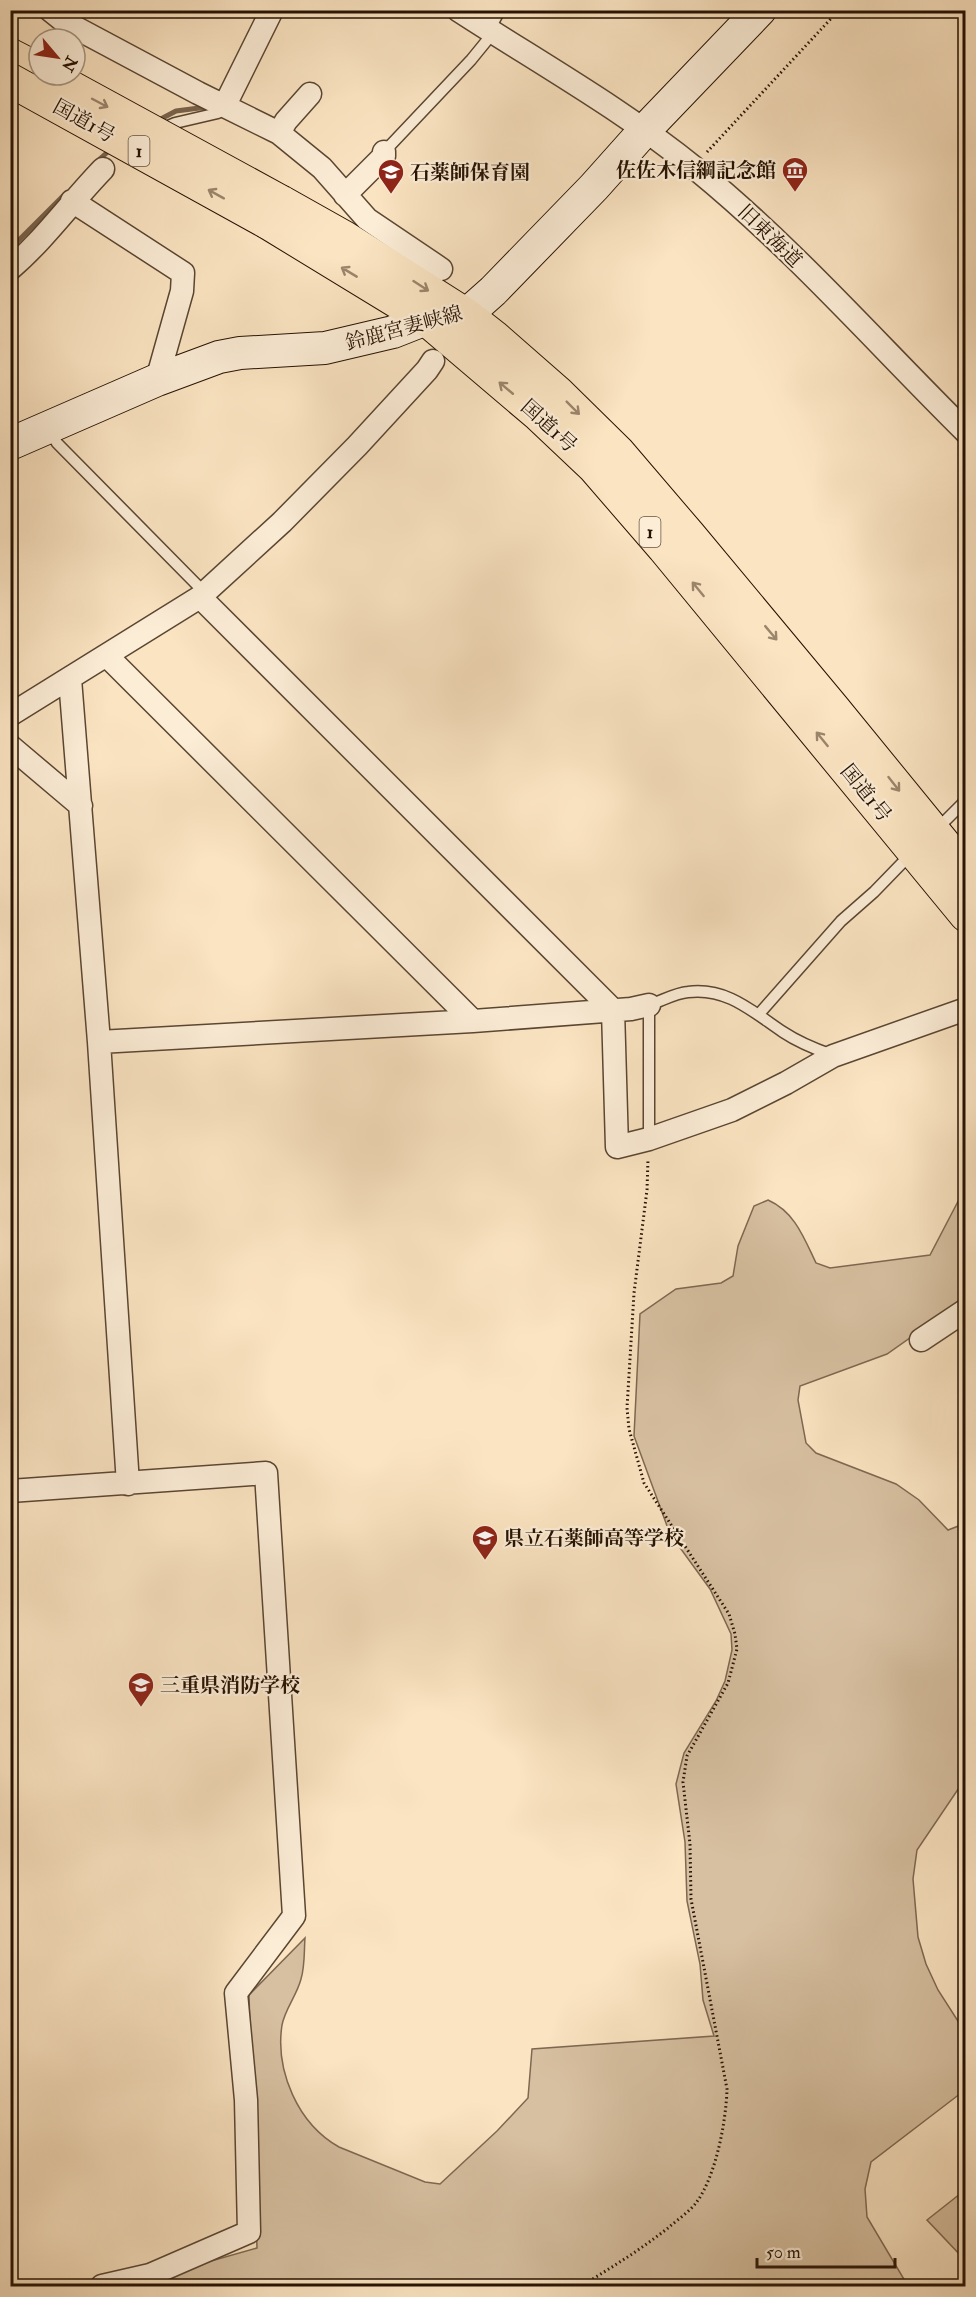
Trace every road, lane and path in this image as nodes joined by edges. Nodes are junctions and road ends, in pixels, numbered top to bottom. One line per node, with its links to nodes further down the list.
1 (50, 10): 12 (street)
2 (272, 10): 12 (street)
3 (458, 10): 6 (street, 旧東海道)
4 (760, 10): 13 (main road, 鈴鹿宮妻峡線)
5 (839, 10): 17 (path)
6 (494, 24): 13 (street, 旧東海道); 15 (lane)
7 (10, 55): 8 (highway)
8 (27, 64)
9 (10, 80): 20 (highway, 国道1号 / 1, one-way to 9, bridge)
10 (68, 87): 20 (highway, 国道1号 / 1, one-way to 20, bridge)
11 (310, 94): 14 (street)
12 (225, 105): 14 (street); 16 (lane)
13 (644, 131): 17 (street, 旧東海道); 23 (main road, 鈴鹿宮妻峡線)
14 (279, 133): 18 (street)
15 (384, 152): 18 (street)
16 (109, 160): 19 (street)
17 (694, 167): 28 (street, 旧東海道)
18 (345, 195): 22 (street)
19 (72, 201): 21 (street); 26 (street)
20 (274, 212): 23 (highway, 国道1号 / 1, one-way to 23); 24 (highway, 国道1号 / 1, one-way to 20)
21 (10, 269)
22 (441, 269)
23 (466, 315): 24 (main road, 鈴鹿宮妻峡線); 39 (highway, 国道1号 / 1, one-way to 39)
24 (426, 319): 26 (main road, 鈴鹿宮妻峡線); 40 (highway, 国道1号 / 1, one-way to 24)
25 (433, 361): 30 (street)
26 (157, 380): 27 (main road, 鈴鹿宮妻峡線)
27 (48, 427): 29 (main road, 鈴鹿宮妻峡線); 30 (lane)
28 (966, 432)
29 (10, 444)
30 (202, 595): 31 (street); 43 (street)
31 (107, 656): 32 (street); 45 (street)
32 (70, 679): 33 (street); 36 (street)
33 (10, 715)
34 (10, 746): 36 (street)
35 (966, 800): 37 (lane)
36 (81, 806): 46 (street)
37 (946, 820)
38 (906, 859): 44 (lane)
39 (966, 871)
40 (966, 915)
41 (649, 1005): 43 (street); 44 (lane); 48 (lane)
42 (966, 1009): 47 (street)
43 (613, 1010): 45 (street); 48 (street)
44 (759, 1014): 47 (lane)
45 (473, 1021): 46 (street)
46 (99, 1042): 51 (street)
47 (833, 1056): 48 (street)
48 (649, 1139): 54 (path)
49 (966, 1310): 50 (street)
50 (921, 1340)
51 (128, 1484): 52 (street); 53 (street)
52 (10, 1491)
53 (102, 2286)
54 (580, 2286)

